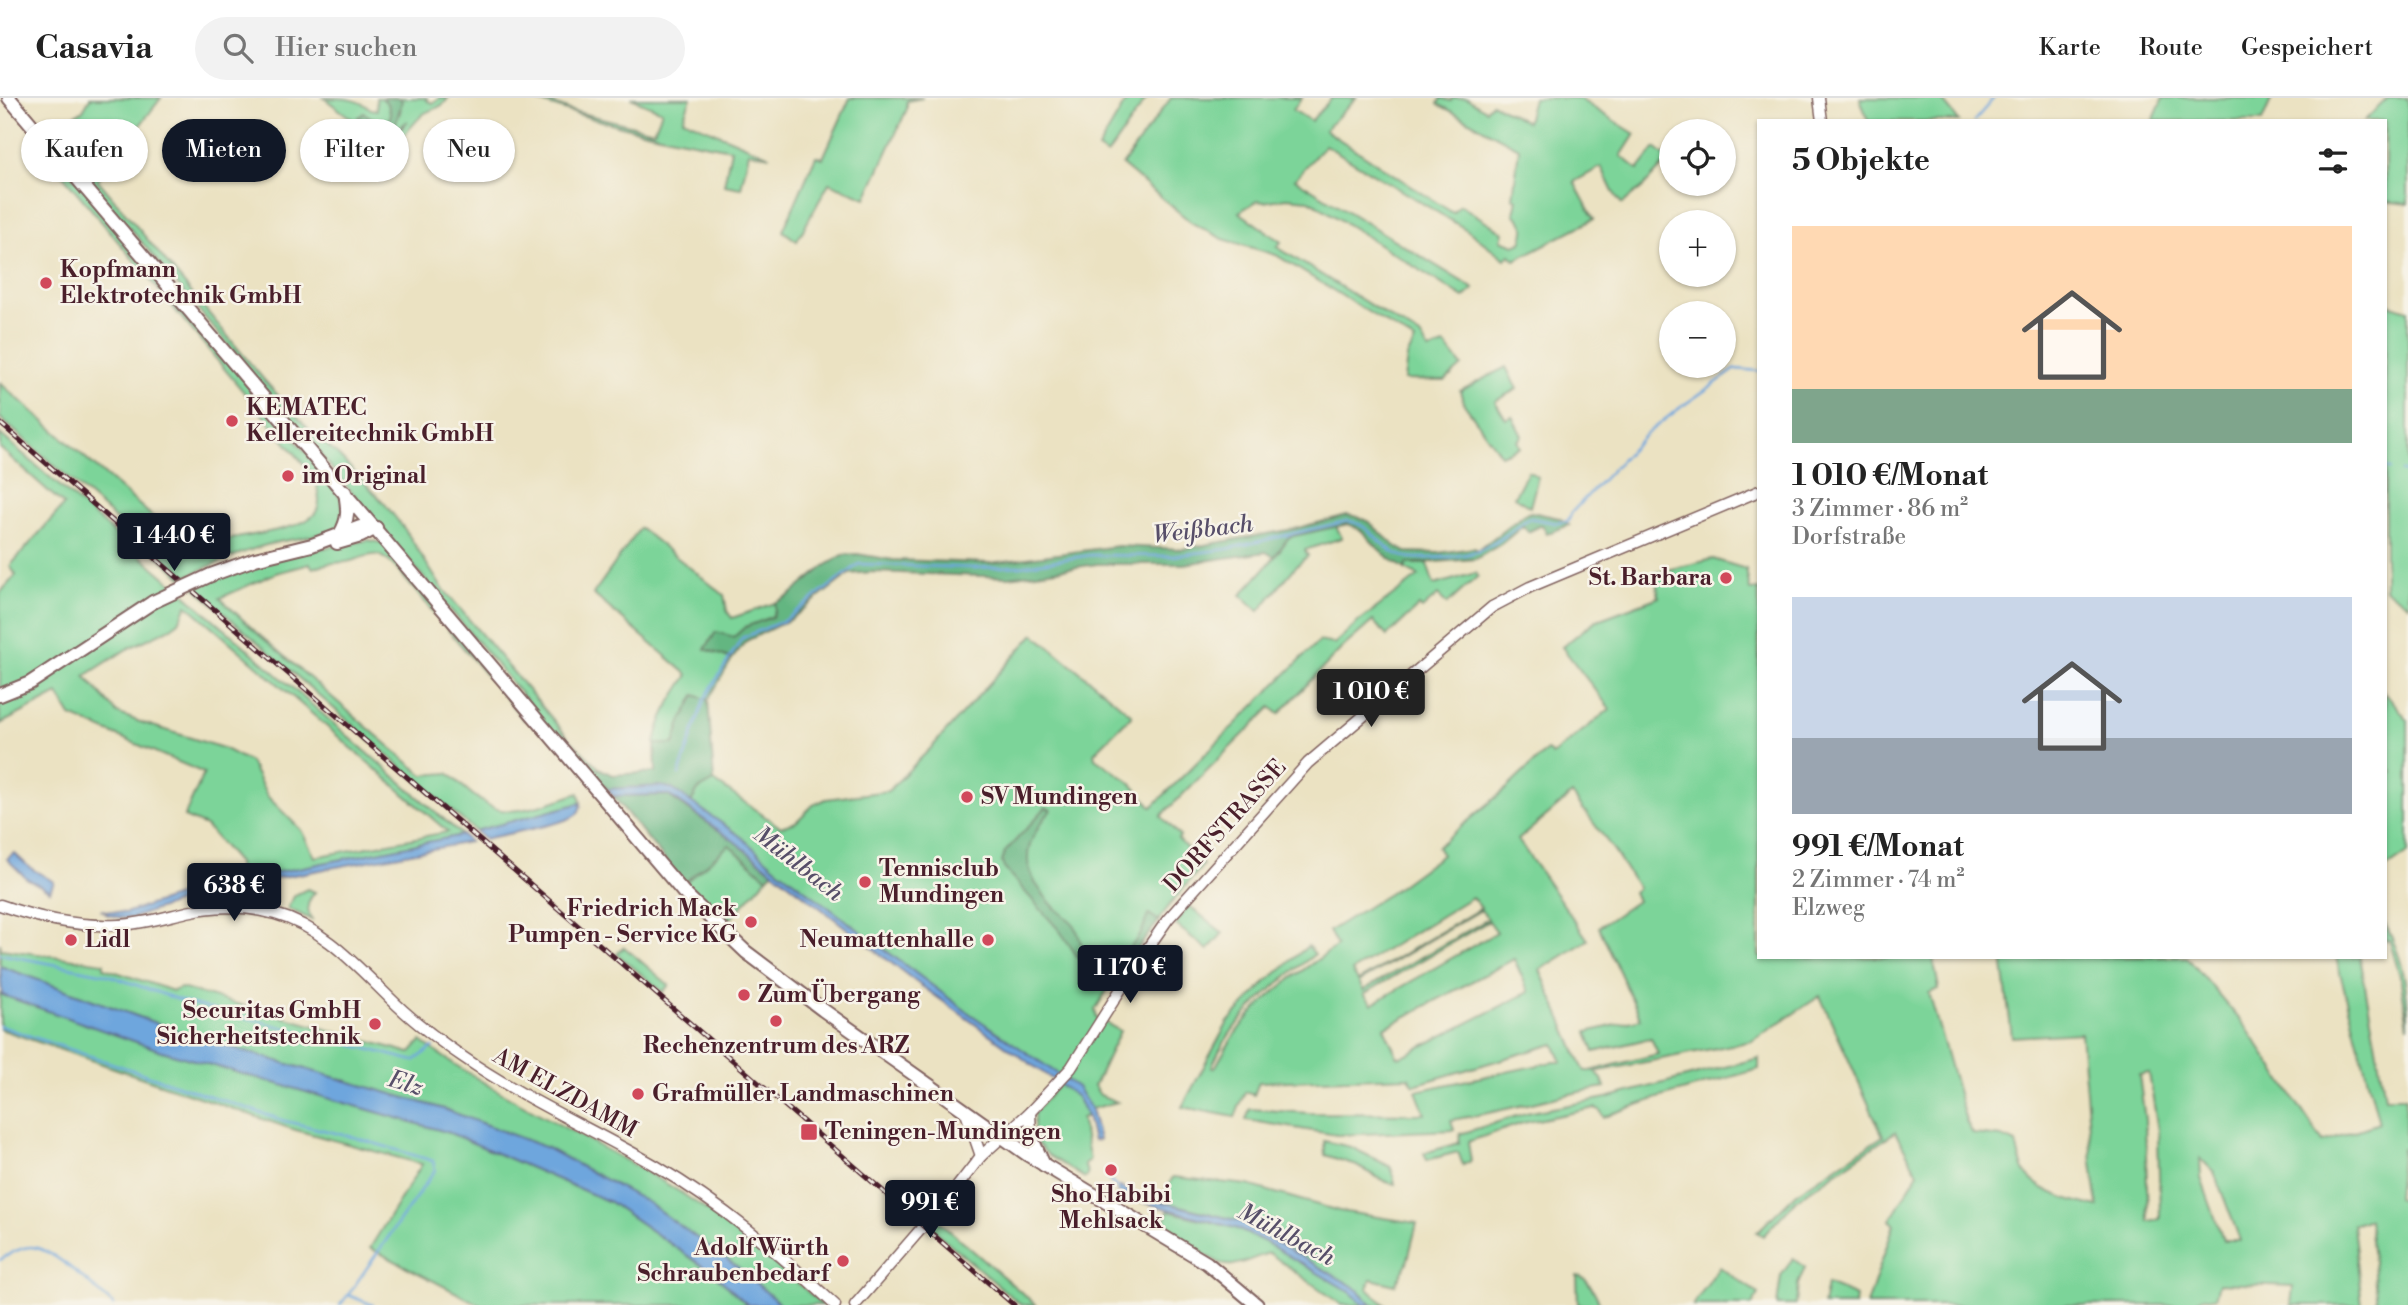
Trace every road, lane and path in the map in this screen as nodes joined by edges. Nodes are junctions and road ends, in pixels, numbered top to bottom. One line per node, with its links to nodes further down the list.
1 (9, 98): 4 (main road)
2 (1819, 98): 3 (street)
3 (1822, 119)
4 (345, 492): 6 (main road); 7 (main road)
5 (1757, 492): 12 (street, DORFSTRASSE)
6 (376, 528): 7 (main road); 8 (main road); 11 (main road)
7 (340, 534): 8 (main road)
8 (312, 545): 9 (main road, bridge)
9 (0, 695)
10 (0, 905): 17 (street, AM ELZDAMM)
11 (965, 1110): 13 (main road); 15 (street)
12 (1030, 1112): 13 (street, DORFSTRASSE); 14 (street)
13 (1002, 1137): 15 (street, DORFSTRASSE); 16 (main road)
14 (1031, 1137): 16 (main road)
15 (981, 1156): 18 (street, DORFSTRASSE)
16 (1044, 1166): 19 (main road)
17 (835, 1305)
18 (855, 1305)
19 (1257, 1305)

